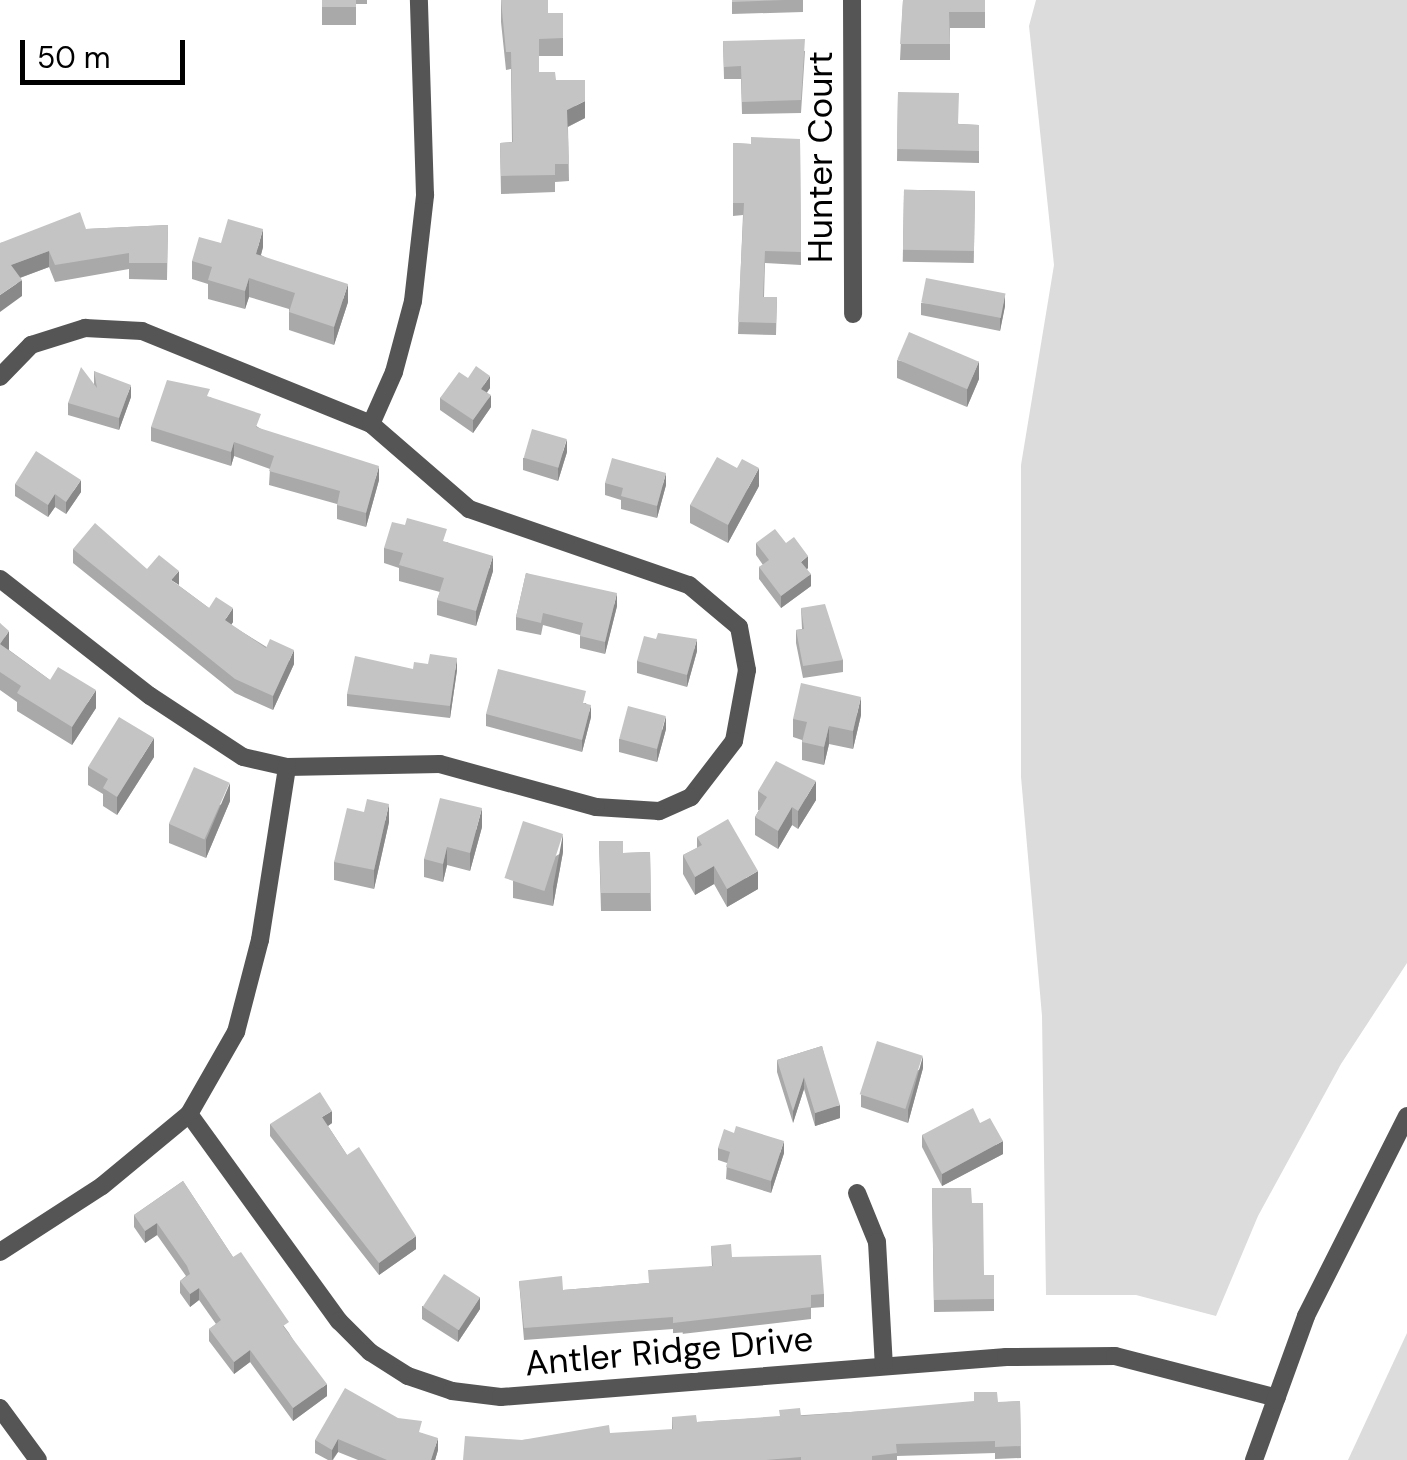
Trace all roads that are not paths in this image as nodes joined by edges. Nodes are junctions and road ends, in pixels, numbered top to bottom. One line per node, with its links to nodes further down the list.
1 (419, 0): 5 (street)
2 (852, 0): 3 (street, Hunter Court)
3 (853, 314)
4 (0, 378): 5 (street)
5 (371, 424): 7 (street)
6 (0, 578): 7 (street)
7 (287, 767): 8 (street)
8 (189, 1114): 11 (street); 12 (street, Antler Ridge Drive)
9 (1407, 1116): 13 (street)
10 (858, 1193): 12 (street)
11 (0, 1252)
12 (884, 1366): 13 (street, Antler Ridge Drive)
13 (1276, 1398): 16 (street)
14 (0, 1408): 15 (street)
15 (38, 1460)
16 (1254, 1460)

